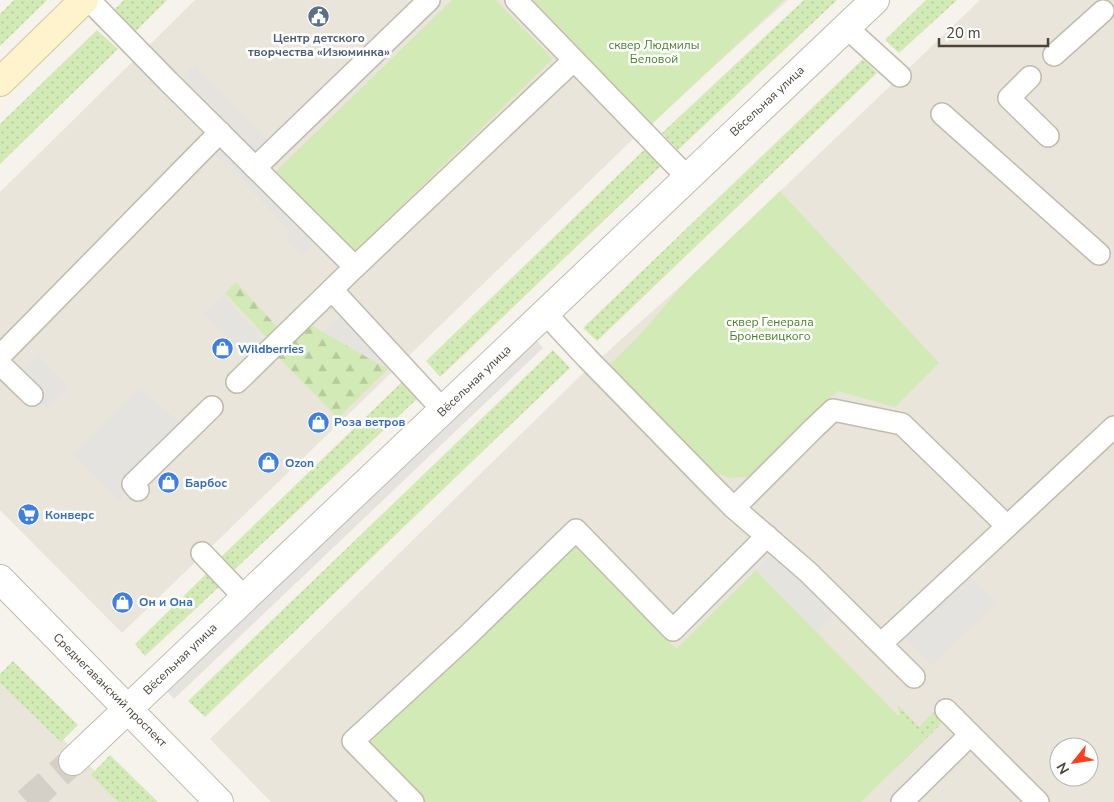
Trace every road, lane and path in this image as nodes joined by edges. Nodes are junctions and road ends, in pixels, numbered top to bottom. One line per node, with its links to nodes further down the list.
1 (84, 0): 12 (street)
2 (89, 0): 14 (lane)
3 (429, 0): 16 (lane)
4 (516, 0): 9 (lane)
5 (875, 0): 7 (street, Вёсельная улица)
6 (1102, 10): 8 (lane)
7 (846, 27): 10 (lane); 17 (street, Вёсельная улица)
8 (1054, 55)
9 (574, 60): 17 (lane); 19 (lane)
10 (900, 76)
11 (1030, 78): 15 (lane)
12 (0, 82)
13 (942, 114): 18 (lane)
14 (220, 132): 16 (lane); 22 (lane)
15 (1048, 136)
16 (255, 168): 19 (lane)
17 (687, 177): 21 (street, Вёсельная улица)
18 (1100, 254)
19 (355, 267): 20 (lane)
20 (332, 290): 24 (lane); 27 (lane)
21 (545, 312): 27 (street, Вёсельная улица); 30 (lane)
22 (0, 356)
23 (0, 364): 25 (lane)
24 (237, 382)
25 (32, 395)
26 (212, 407): 29 (lane)
27 (443, 410): 35 (street, Вёсельная улица)
28 (1114, 427): 31 (lane)
29 (138, 490)
30 (734, 508): 31 (lane); 32 (lane)
31 (1008, 526): 36 (lane)
32 (767, 536): 36 (lane); 43 (lane)
33 (202, 553): 35 (lane)
34 (0, 579): 38 (street, Среднегаванский проспект)
35 (245, 598): 38 (street, Вёсельная улица)
36 (882, 643): 37 (lane)
37 (914, 677)
38 (128, 709): 41 (street, Вёсельная улица); 42 (street, Среднегаванский проспект)
39 (946, 710): 40 (lane)
40 (970, 734): 44 (lane); 45 (lane)
41 (73, 761)
42 (220, 802)
43 (412, 802)
44 (902, 802)
45 (1038, 802)

